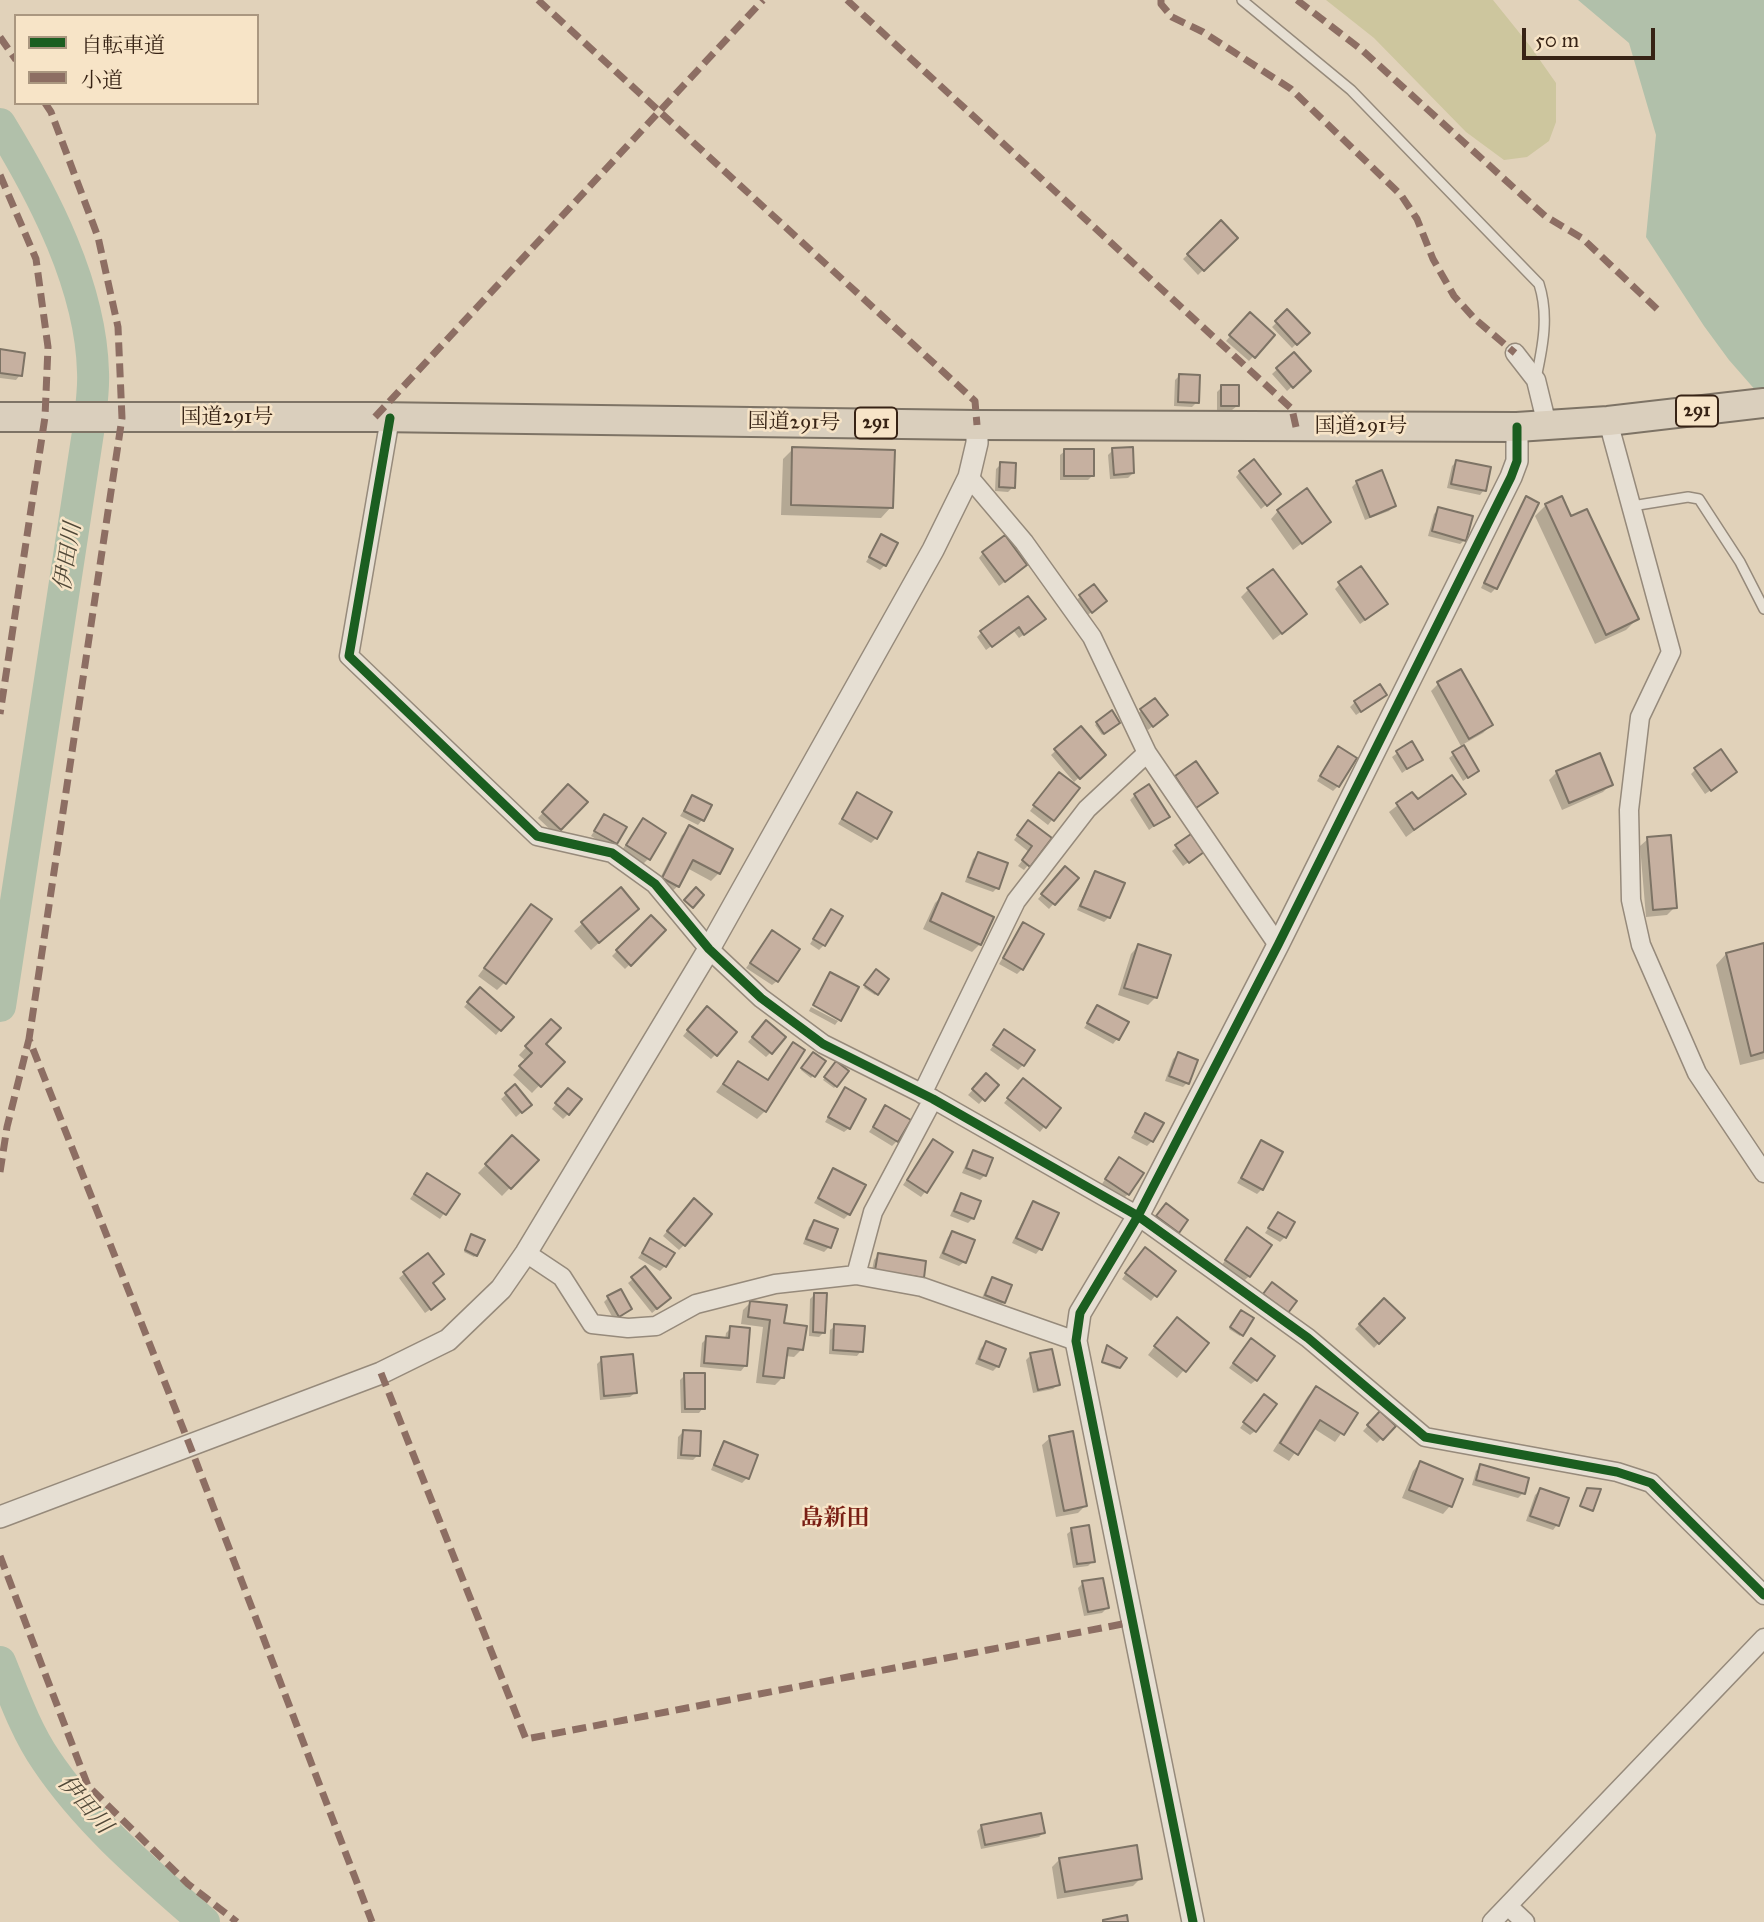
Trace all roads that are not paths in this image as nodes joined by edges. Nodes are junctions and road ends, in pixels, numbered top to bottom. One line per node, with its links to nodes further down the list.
1 (1242, 0): 3 (lane)
2 (1515, 353): 3 (street)
3 (1536, 380): 9 (street)
4 (1764, 403): 7 (highway, 291)
5 (0, 417): 6 (highway, 国道291号 / 291)
6 (390, 418): 8 (highway, 国道291号 / 291); 16 (street)
7 (1619, 420): 9 (highway, 国道291号 / 291); 12 (street)
8 (977, 425): 10 (highway, 国道291号 / 291); 11 (street)
9 (1547, 425): 10 (highway, 国道291号 / 291)
10 (1517, 427): 15 (street)
11 (968, 477): 14 (street); 16 (street)
12 (1632, 506): 13 (lane); 18 (street)
13 (1764, 609)
14 (1147, 753): 15 (street); 17 (street)
15 (1279, 945): 19 (street)
16 (709, 949): 17 (street); 20 (street)
17 (928, 1096): 19 (street); 21 (street)
18 (1764, 1173)
19 (1138, 1216): 22 (street); 24 (street)
20 (526, 1252): 21 (street); 23 (street)
21 (856, 1275): 22 (street)
22 (1076, 1341): 27 (street)
23 (0, 1517)
24 (1764, 1595)
25 (1764, 1638): 26 (street)
26 (1508, 1906): 28 (street); 29 (street)
27 (1193, 1922)
28 (1492, 1922)
29 (1525, 1922)

